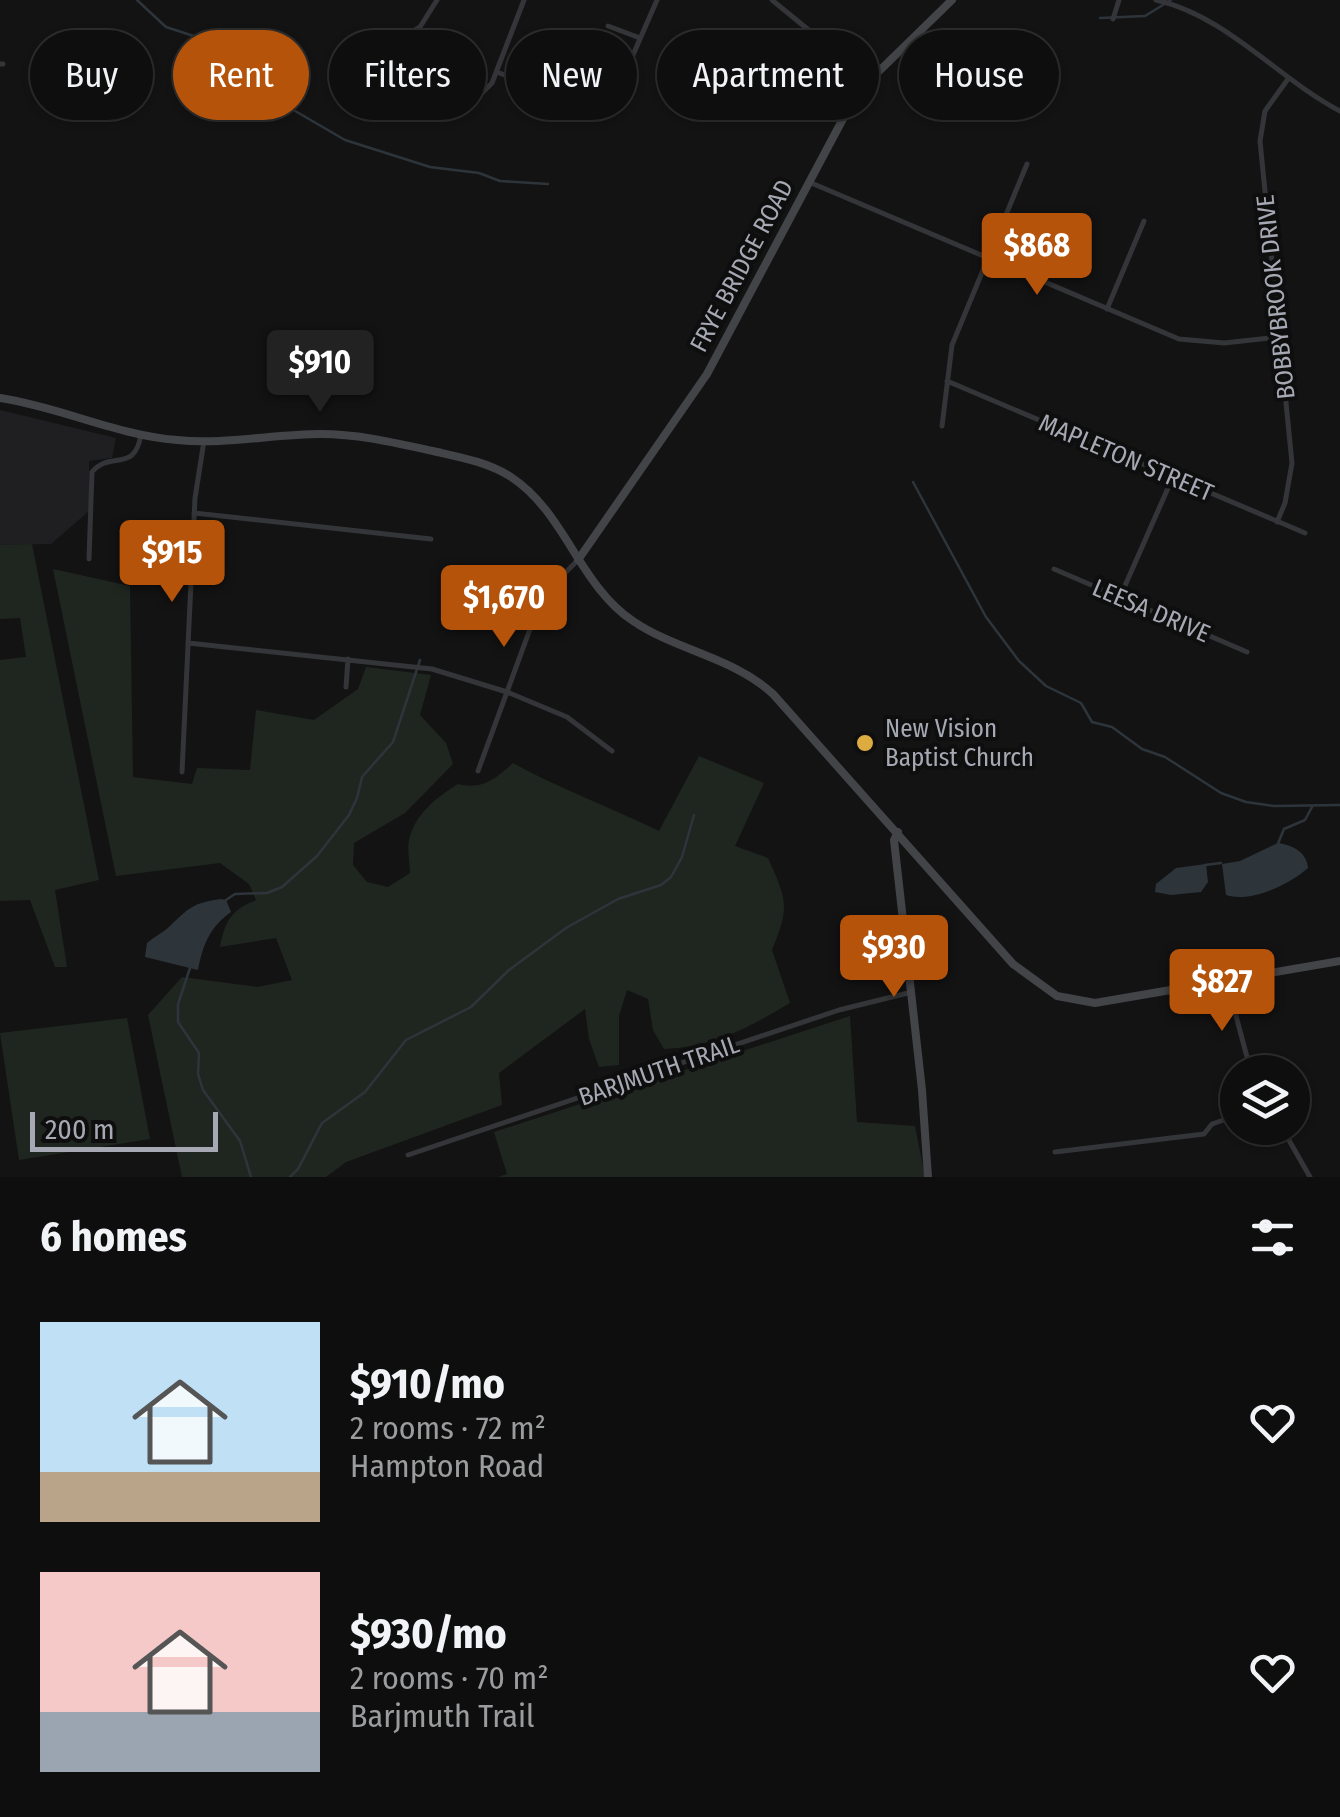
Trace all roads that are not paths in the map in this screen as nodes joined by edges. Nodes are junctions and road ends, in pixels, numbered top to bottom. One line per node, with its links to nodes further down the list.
1 (438, 0): 10 (street)
2 (524, 0): 15 (street)
3 (657, 0): 12 (street)
4 (772, 0): 11 (street)
5 (952, 0): 14 (main road, FRYE BRIDGE ROAD)
6 (1119, 0): 8 (street)
7 (1156, 0): 17 (street)
8 (1113, 19)
9 (608, 26): 12 (street)
10 (415, 30)
11 (809, 30)
12 (640, 38): 13 (street)
13 (637, 45)
14 (879, 71)
15 (497, 72): 16 (street); 18 (street)
16 (506, 76)
17 (1288, 78): 19 (street); 26 (street, BOBBYBROOK DRIVE)
18 (486, 89)
19 (1340, 112)
20 (842, 120): 22 (main road, FRYE BRIDGE ROAD)
21 (1027, 164): 24 (street)
22 (809, 182): 24 (street); 38 (main road, FRYE BRIDGE ROAD)
23 (1144, 222): 25 (street)
24 (988, 258): 25 (street); 27 (street)
25 (1108, 309): 26 (street)
26 (1278, 336): 34 (street, BOBBYBROOK DRIVE)
27 (947, 382): 29 (street); 32 (street, MAPLETON STREET)
28 (0, 398): 30 (main road)
29 (942, 426)
30 (141, 434): 31 (main road); 37 (street)
31 (204, 441): 33 (street); 38 (main road)
32 (1172, 478): 34 (street, MAPLETON STREET); 40 (street)
33 (194, 513): 36 (street); 41 (street)
34 (1277, 522): 35 (street, MAPLETON STREET)
35 (1306, 533)
36 (432, 539)
37 (89, 560)
38 (578, 560): 45 (street); 49 (main road)
39 (1054, 570): 40 (street, LEESA DRIVE)
40 (1120, 597): 42 (street, LEESA DRIVE)
41 (188, 642): 43 (street); 48 (street)
42 (1247, 652)
43 (348, 660): 44 (street); 45 (street)
44 (346, 686)
45 (507, 692): 46 (street); 47 (street)
46 (612, 751)
47 (478, 771)
48 (182, 772)
49 (898, 832): 51 (main road); 52 (main road)
50 (1340, 961): 51 (main road)
51 (1227, 982): 53 (street)
52 (912, 992): 57 (street, BARJMUTH TRAIL); 58 (main road)
53 (1247, 1055)
54 (1220, 1121): 56 (street)
55 (1292, 1145): 59 (street)
56 (1055, 1152)
57 (408, 1155)
58 (928, 1177)
59 (1310, 1177)

